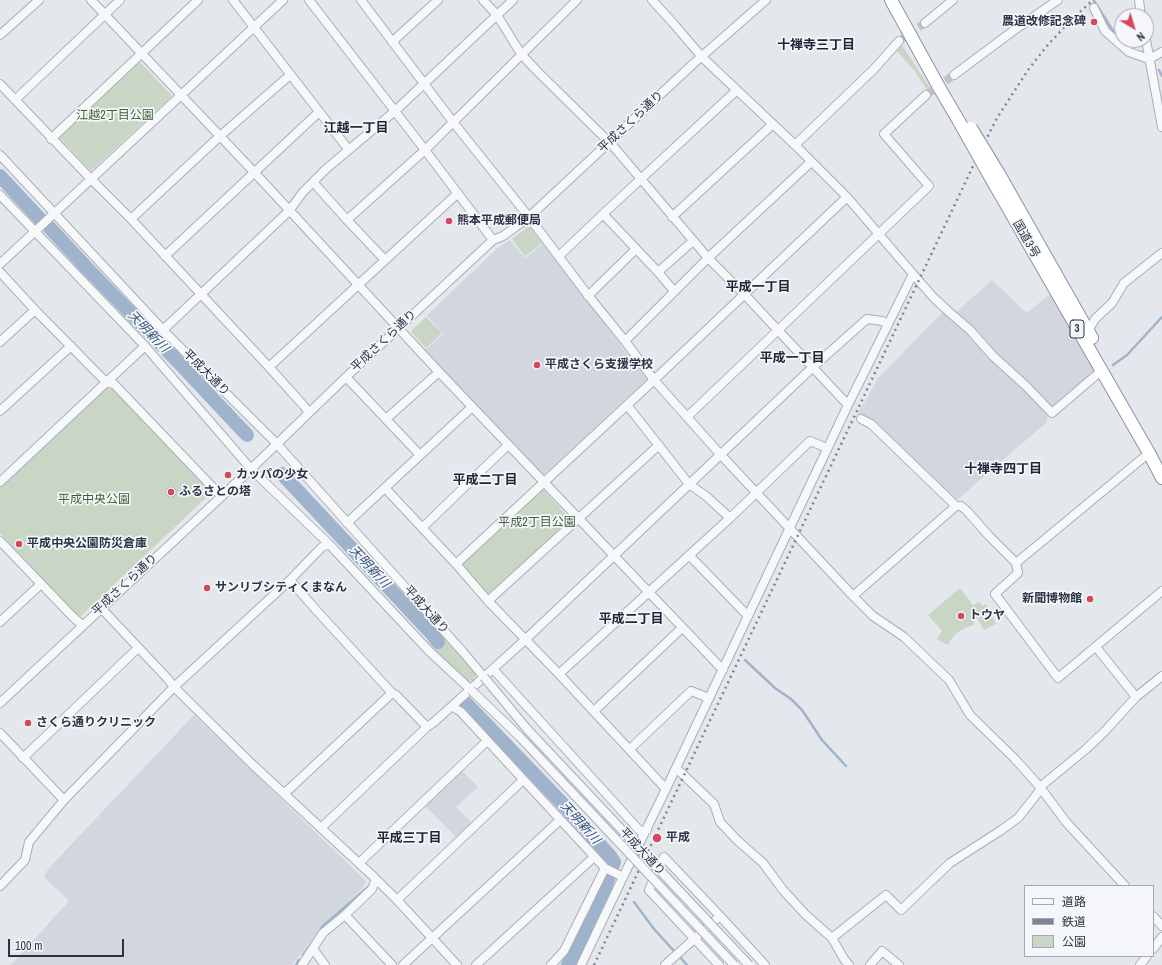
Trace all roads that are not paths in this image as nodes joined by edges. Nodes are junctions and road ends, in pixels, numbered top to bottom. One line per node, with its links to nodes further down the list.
1 (39, 0): 24 (street)
2 (91, 0): 20 (street)
3 (120, 0): 20 (street)
4 (198, 0): 29 (street)
5 (232, 0): 23 (street)
6 (283, 0): 23 (street)
7 (309, 0): 41 (street)
8 (438, 0): 26 (street)
9 (482, 0): 21 (street)
10 (513, 0): 21 (street)
11 (577, 0): 30 (street)
12 (652, 0): 31 (street)
13 (766, 0): 31 (street, 平成さくら通り)
14 (891, 0): 43 (highway, 国道3号 / 3)
15 (899, 0): 43 (highway, 国道3号 / 3)
16 (953, 0): 22 (street)
17 (1058, 0): 34 (street)
18 (364, 1): 26 (street)
19 (1094, 8): 32 (street)
20 (105, 15): 29 (street); 40 (street)
21 (497, 15): 30 (street); 36 (street)
22 (925, 23)
23 (253, 28): 33 (street); 38 (street)
24 (0, 36)
25 (899, 41): 50 (street)
26 (392, 42): 36 (street)
27 (1147, 48): 32 (street)
28 (1162, 52): 32 (street)
29 (142, 54): 38 (street); 48 (street)
30 (521, 54): 44 (street); 49 (street)
31 (702, 57): 37 (street); 49 (street, 平成さくら通り)
32 (1149, 59): 46 (street)
33 (290, 75): 42 (street); 47 (street)
34 (954, 75)
35 (0, 84): 40 (street)
36 (423, 84): 41 (street); 44 (street)
37 (737, 90): 45 (street); 57 (street)
38 (180, 95): 47 (street); 58 (street)
39 (926, 95): 71 (street)
40 (15, 100): 48 (street)
41 (395, 111): 51 (street); 52 (street)
42 (319, 112): 51 (street); 55 (street)
43 (963, 121): 56 (highway, 国道3号 / 3, bridge)
44 (453, 122): 52 (street); 67 (street)
45 (773, 124): 50 (street); 66 (street)
46 (1162, 127)
47 (219, 137): 55 (street); 68 (street)
48 (51, 139): 58 (street)
49 (609, 142): 57 (street); 67 (street, 平成さくら通り)
50 (795, 145): 54 (street)
51 (348, 149): 59 (street)
52 (425, 150): 60 (street); 69 (street)
53 (0, 155): 65 (street, 平成大通り)
54 (811, 162): 62 (street); 78 (street)
55 (254, 172): 63 (street); 76 (street)
56 (995, 177): 94 (highway, 国道3号 / 3); 101 (highway, 国道3号 / 3)
57 (641, 179): 64 (street); 66 (street)
58 (90, 180): 65 (street); 68 (street)
59 (313, 182): 63 (street); 69 (street)
60 (458, 193): 72 (street); 79 (street)
61 (0, 194): 70 (street, 平成大通り)
62 (847, 197): 71 (street); 87 (street)
63 (289, 211): 84 (street); 86 (street)
64 (603, 214): 74 (street); 77 (street)
65 (52, 216): 70 (street); 92 (street, 平成大通り)
66 (672, 217): 73 (street)
67 (529, 218): 72 (street, 平成さくら通り); 77 (street)
68 (131, 219): 76 (street)
69 (347, 220): 79 (street)
70 (37, 230): 80 (street); 98 (street, 平成大通り)
71 (879, 235): 83 (street); 93 (street)
72 (493, 240): 91 (street, 平成さくら通り)
73 (693, 241): 78 (street); 82 (street)
74 (636, 249): 82 (street); 88 (street)
75 (1162, 253): 94 (street)
76 (165, 256): 86 (street)
77 (559, 256): 88 (street)
78 (708, 258): 85 (street); 87 (street)
79 (386, 260): 84 (street)
80 (0, 264)
81 (0, 272): 89 (street)
82 (658, 272): 85 (street)
83 (913, 274): 90 (street); 101 (street)
84 (358, 285): 91 (street); 99 (street)
85 (674, 292): 95 (street)
86 (200, 294): 92 (street); 99 (street)
87 (744, 294): 93 (street); 104 (street)
88 (588, 296): 95 (street)
89 (35, 310): 96 (street); 97 (street)
90 (887, 324): 100 (street); 107 (street)
91 (399, 328): 102 (street); 103 (street, 平成さくら通り)
92 (163, 330): 114 (street, 平成大通り)
93 (778, 330): 100 (street); 111 (street)
94 (1088, 331): 121 (highway, 国道3号 / 3)
95 (625, 341): 104 (street)
96 (0, 342)
97 (71, 346): 105 (street); 109 (street)
98 (145, 346): 105 (street); 122 (street, 平成大通り)
99 (269, 367): 110 (street)
100 (813, 367): 107 (street); 119 (street)
101 (1101, 371): 118 (highway, 国道3号 / 3)
102 (439, 372): 108 (street); 112 (street)
103 (346, 377): 110 (street, 平成さくら通り); 112 (street)
104 (654, 380): 106 (street); 111 (street)
105 (106, 382): 124 (street); 129 (street)
106 (627, 404): 116 (street); 125 (street)
107 (848, 405): 117 (street)
108 (472, 407): 115 (street); 120 (street)
109 (0, 411)
110 (309, 414): 114 (street, 平成さくら通り)
111 (687, 417): 119 (street)
112 (386, 419): 120 (street)
113 (861, 419): 130 (street)
114 (277, 444): 122 (street, 平成さくら通り); 133 (street, 平成大通り)
115 (508, 444): 125 (street); 134 (street)
116 (659, 446): 126 (street); 131 (street)
117 (827, 448): 128 (street); 135 (street)
118 (1149, 453): 123 (highway, 国道3号 / 3); 140 (street)
119 (720, 454): 126 (street); 128 (street)
120 (420, 455): 127 (street)
121 (1162, 462)
122 (251, 469): 129 (street, 平成さくら通り); 136 (street, 平成大通り)
123 (1162, 478)
124 (0, 482)
125 (544, 482): 131 (street); 141 (street)
126 (689, 484): 132 (street); 138 (street)
127 (385, 488): 133 (street); 134 (street)
128 (757, 493): 132 (street); 135 (street)
129 (221, 496): 148 (street, 平成さくら通り)
130 (956, 506): 140 (street); 146 (street)
131 (578, 518): 138 (street); 147 (street)
132 (730, 518): 139 (street)
133 (347, 523): 160 (street, 平成大通り)
134 (422, 528): 141 (street)
135 (789, 528): 146 (street); 149 (street)
136 (329, 544): 142 (street); 162 (street, 平成大通り)
137 (2, 546): 143 (street)
138 (613, 555): 145 (street); 153 (street)
139 (689, 555): 145 (street); 149 (street)
140 (1016, 563): 154 (street)
141 (456, 564): 147 (street)
142 (290, 580): 161 (street); 163 (street)
143 (41, 584): 150 (street); 151 (street)
144 (1162, 591): 154 (street)
145 (648, 592): 152 (street); 158 (street)
146 (853, 596): 176 (street)
147 (488, 600): 153 (street)
148 (101, 608): 151 (street, 平成さくら通り); 155 (street)
149 (748, 616): 157 (street)
150 (0, 622)
151 (82, 625): 166 (street, 平成さくら通り)
152 (682, 628): 157 (street); 168 (street)
153 (526, 639): 156 (street); 158 (street)
154 (1096, 647): 164 (street)
155 (138, 648): 161 (street); 173 (street)
156 (493, 669): 160 (street); 182 (street)
157 (722, 670): 165 (street)
158 (559, 674): 168 (street)
159 (1162, 676): 164 (street)
160 (484, 678): 162 (street); 213 (street, 平成大通り, bridge)
161 (174, 686): 178 (street); 179 (street)
162 (471, 690): 167 (street); 212 (street, 平成大通り, bridge)
163 (392, 693): 169 (street); 178 (street)
164 (1136, 697): 176 (street)
165 (709, 698): 172 (street); 174 (street)
166 (0, 703)
167 (452, 706): 169 (street); 171 (street)
168 (594, 711): 172 (street)
169 (427, 727): 181 (street)
170 (0, 733): 173 (street)
171 (488, 741): 175 (street); 184 (street)
172 (630, 749): 177 (street)
173 (23, 758): 179 (street)
174 (676, 768): 177 (street); 198 (street)
175 (523, 780): 180 (street); 190 (street)
176 (1040, 788): 188 (street); 198 (street)
177 (666, 789): 182 (street)
178 (284, 794): 181 (street)
179 (64, 800): 189 (street)
180 (560, 820): 183 (street); 196 (street)
181 (321, 828): 184 (street)
182 (647, 830): 186 (street)
183 (594, 857): 185 (street); 207 (street)
184 (359, 864): 187 (street)
185 (605, 868): 186 (street); 208 (street)
186 (622, 877): 209 (street)
187 (376, 879): 190 (street); 191 (street)
188 (1124, 885)
189 (0, 886)
190 (397, 900): 196 (street)
191 (345, 915): 200 (street); 204 (street)
192 (720, 916): 197 (street); 197 (street); 214 (street)
193 (1154, 917): 194 (street)
194 (1162, 926)
195 (1162, 937): 199 (street)
196 (432, 938): 205 (street); 206 (street)
197 (694, 938): 210 (street); 211 (street)
198 (832, 938): 215 (street)
199 (1154, 948)
200 (313, 949): 202 (street); 203 (street)
201 (1146, 957): 218 (street)
202 (302, 965)
203 (325, 965)
204 (392, 965)
205 (403, 965)
206 (457, 965)
207 (476, 965)
208 (551, 965)
209 (581, 965)
210 (665, 965)
211 (719, 965)
212 (734, 965)
213 (749, 965)
214 (765, 965)
215 (849, 965)
216 (870, 965): 217 (street)
217 (899, 965)
218 (1140, 965)

